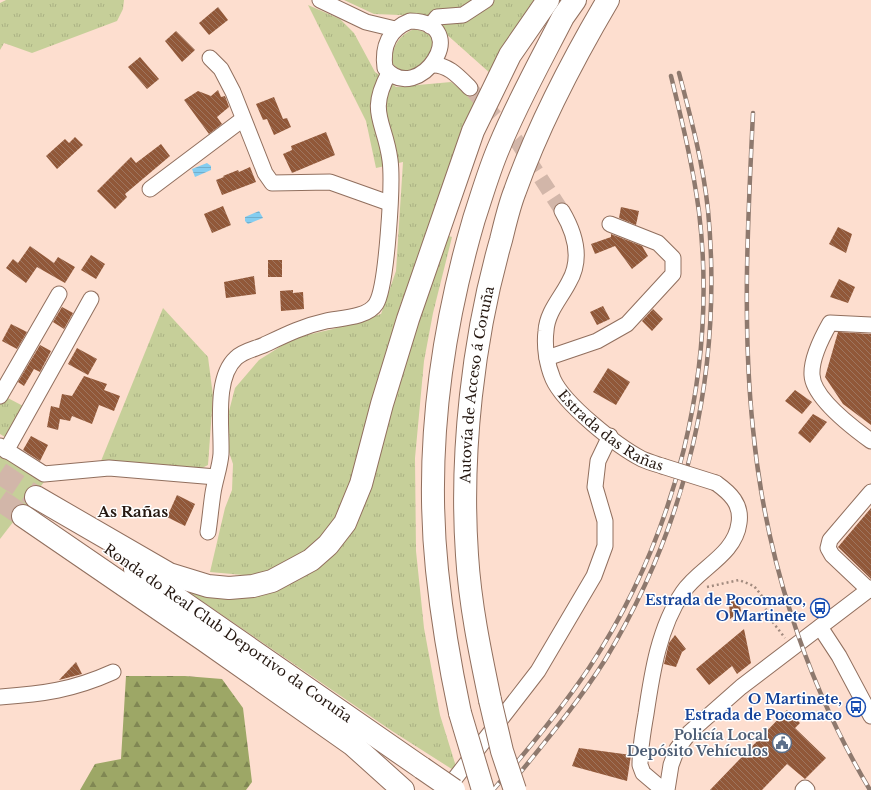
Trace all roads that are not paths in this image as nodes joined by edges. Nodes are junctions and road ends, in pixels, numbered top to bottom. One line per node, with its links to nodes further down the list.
1 (320, 0): 7 (street)
2 (486, 0): 8 (street)
3 (548, 0): 41 (highway, Ronda do Real Club Deportivo da Coruña, bridge)
4 (575, 0): 6 (highway)
5 (608, 0): 43 (highway, Autovía de Acceso á Coruña, bridge)
6 (567, 9): 42 (highway, bridge)
7 (366, 22): 9 (street); 10 (street)
8 (430, 26): 9 (street); 11 (street)
9 (395, 29): 10 (street)
10 (386, 46): 15 (street)
11 (440, 50): 13 (street); 14 (street)
12 (210, 58): 17 (street)
13 (432, 64): 14 (street); 15 (street)
14 (452, 71): 16 (street)
15 (389, 73): 19 (street)
16 (470, 88)
17 (243, 119): 18 (street); 19 (street)
18 (150, 189)
19 (389, 203): 30 (street)
20 (562, 211): 25 (street, Estrada das Rañas)
21 (610, 224): 25 (street)
22 (59, 294): 26 (street)
23 (91, 299): 29 (street)
24 (871, 326): 28 (street)
25 (547, 358): 27 (street, Estrada das Rañas)
26 (0, 396)
27 (610, 436): 40 (street); 44 (street, Estrada das Rañas, bridge)
28 (871, 441)
29 (3, 448): 30 (street)
30 (216, 477): 33 (street)
31 (871, 492): 34 (street)
32 (23, 516): 39 (highway, Ronda do Real Club Deportivo da Coruña)
33 (208, 532)
34 (870, 589): 35 (street)
35 (820, 627): 38 (street); 45 (street)
36 (113, 672): 37 (street)
37 (0, 697)
38 (871, 716)
39 (403, 790)
40 (446, 790)
41 (454, 790)
42 (483, 790)
43 (515, 790)
44 (663, 790)
45 (667, 790)
46 (803, 790): 47 (street)
47 (807, 790)

